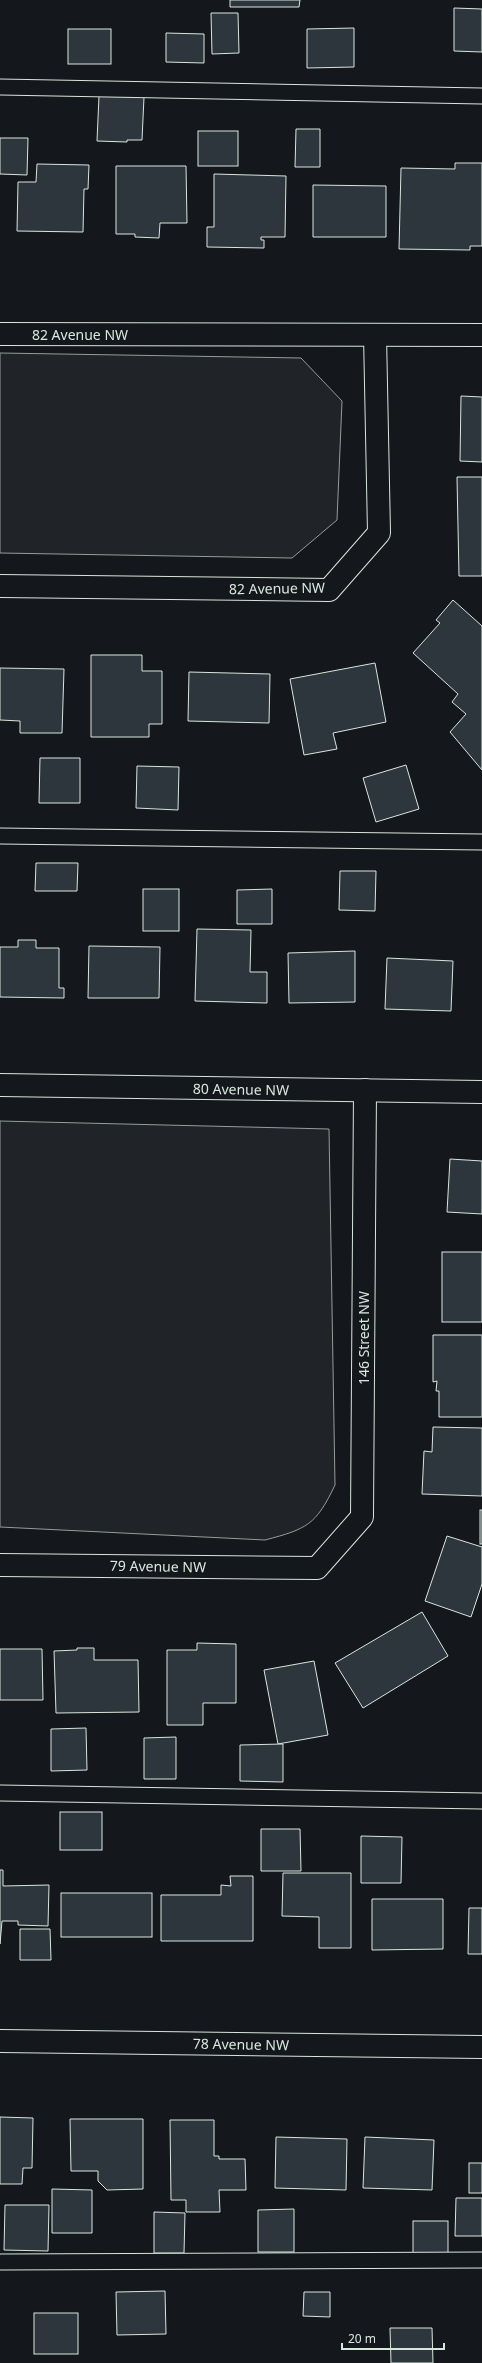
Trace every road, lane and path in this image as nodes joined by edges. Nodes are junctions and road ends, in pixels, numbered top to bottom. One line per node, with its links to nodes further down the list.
1 (0, 87): 2 (lane)
2 (482, 96)
3 (0, 334): 4 (street, 82 Avenue NW)
4 (375, 335): 5 (street, 82 Avenue NW); 6 (street, 82 Avenue NW)
5 (482, 335)
6 (0, 586)
7 (0, 836): 8 (lane)
8 (482, 842)
9 (0, 1085): 10 (street, 80 Avenue NW)
10 (365, 1090): 11 (street, 80 Avenue NW); 13 (street, 146 Street NW)
11 (482, 1092)
12 (0, 1564): 13 (street, 79 Avenue NW)
13 (317, 1568)
14 (0, 1793): 15 (lane)
15 (482, 1801)
16 (0, 2041): 17 (street, 78 Avenue NW)
17 (482, 2047)
18 (482, 2260): 19 (lane)
19 (0, 2262)

